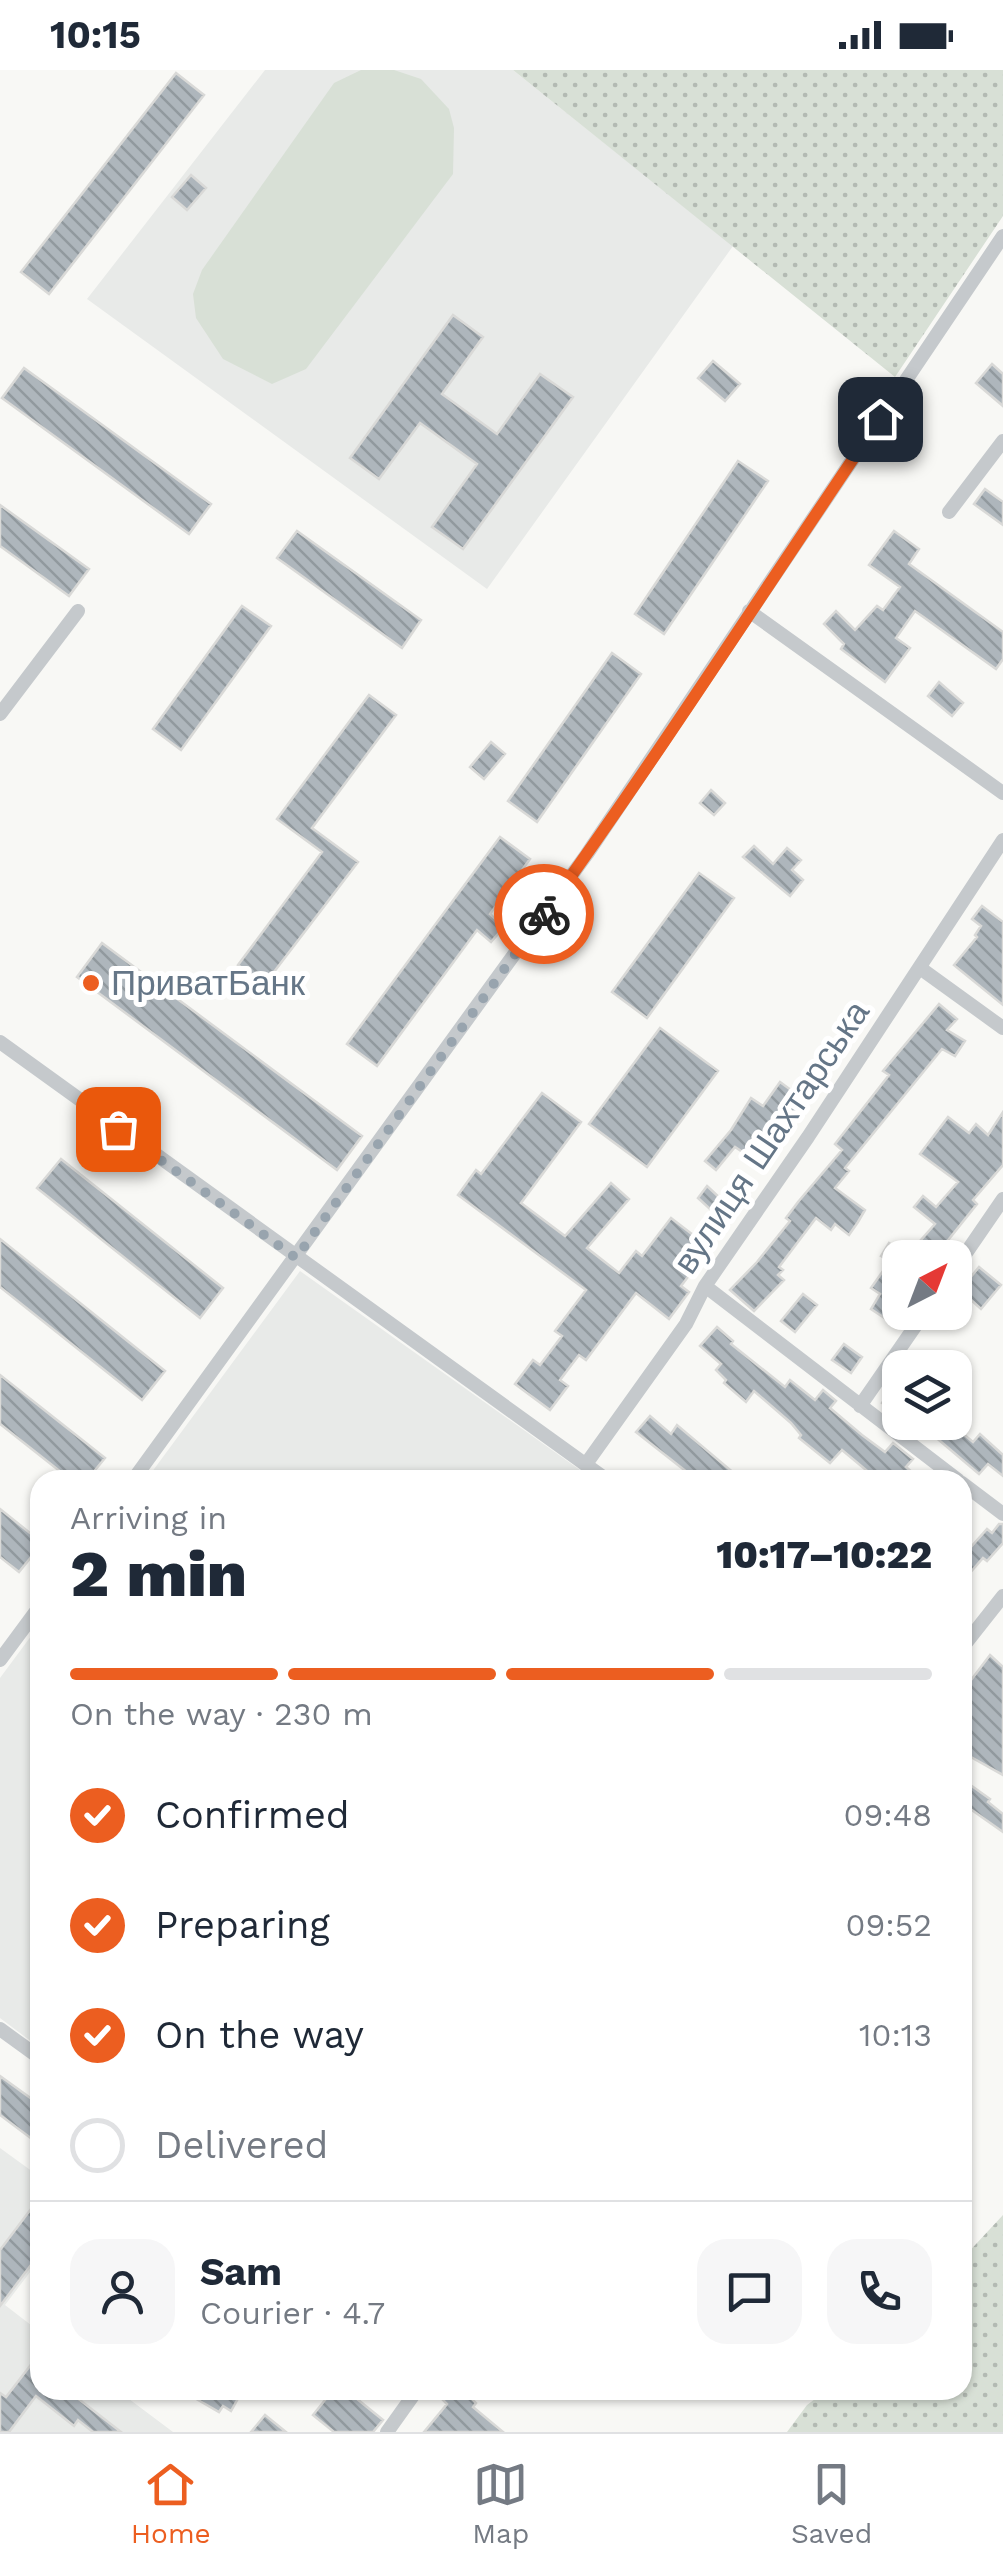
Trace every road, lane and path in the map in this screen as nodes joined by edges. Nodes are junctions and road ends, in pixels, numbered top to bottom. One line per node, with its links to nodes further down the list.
1 (1003, 236): 5 (street)
2 (1003, 441): 3 (street)
3 (949, 512)
4 (78, 611): 6 (street)
5 (749, 611): 7 (street); 14 (street)
6 (0, 714)
7 (1003, 793)
8 (1003, 840): 9 (street, вулиця Шахтарська)
9 (920, 968): 10 (street); 15 (street, вулиця Шахтарська)
10 (1003, 1028)
11 (0, 1042): 14 (street)
12 (1003, 1199): 13 (street)
13 (972, 1244)
14 (296, 1258): 18 (street); 19 (street)
15 (705, 1286): 17 (street); 18 (street, вулиця Шахтарська)
16 (913, 1330): 17 (street)
17 (860, 1406): 21 (street)
18 (586, 1464): 20 (street)
19 (140, 1470)
20 (594, 1470)
21 (944, 1470)
22 (972, 1491): 23 (street)
23 (1003, 1514)
24 (1003, 1596): 26 (street)
25 (30, 1620): 27 (street)
26 (972, 1635)
27 (0, 1660)
28 (0, 2029): 29 (street)
29 (30, 2051)
30 (411, 2400): 31 (street)
31 (387, 2432)

